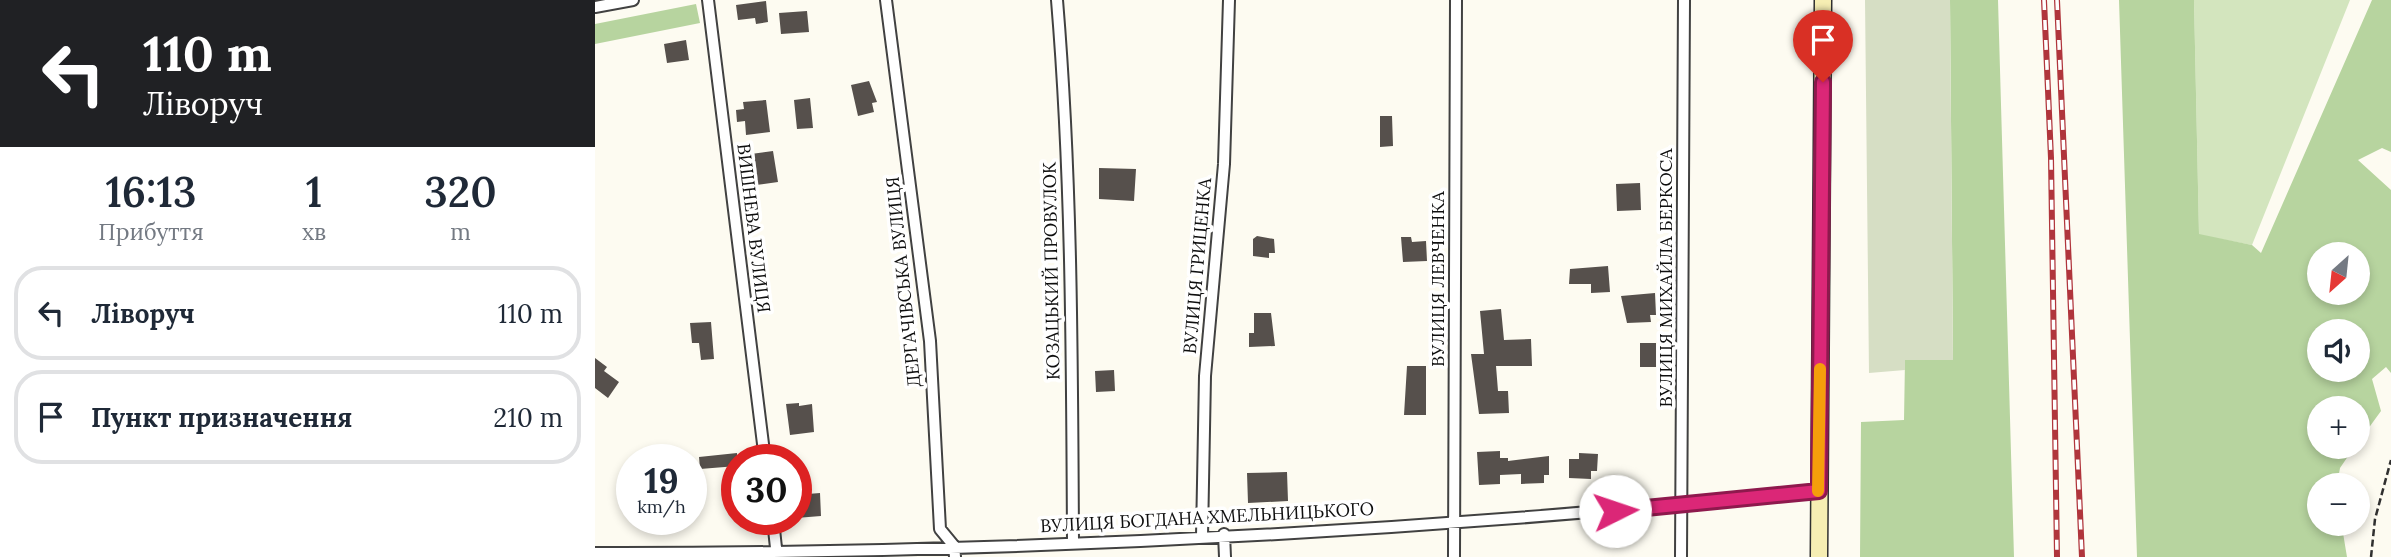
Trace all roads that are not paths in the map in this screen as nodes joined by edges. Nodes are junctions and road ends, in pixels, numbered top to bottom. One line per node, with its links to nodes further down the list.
1 (633, 0): 9 (street)
2 (708, 0): 10 (street, ВИШНЕВА ВУЛИЦЯ)
3 (886, 0): 18 (street, ДЕРГАЧІВСЬКА ВУЛИЦЯ)
4 (1057, 0): 17 (street, КОЗАЦЬКИЙ ПРОВУЛОК)
5 (1229, 0): 16 (street, ВУЛИЦЯ ГРИЦЕНКА)
6 (1456, 0): 13 (street, ВУЛИЦЯ ЛЕВЧЕНКА)
7 (1684, 0): 12 (street, ВУЛИЦЯ МИХАЙЛА БЕРКОСА)
8 (1823, 0): 11 (main road)
9 (595, 7)
10 (763, 444)
11 (1819, 491): 12 (street, ВУЛИЦЯ БОГДАНА ХМЕЛЬНИЦЬКОГО); 24 (main road)
12 (1680, 505): 13 (street, ВУЛИЦЯ БОГДАНА ХМЕЛЬНИЦЬКОГО); 23 (street, ВУЛИЦЯ МИХАЙЛА БЕРКОСА)
13 (1455, 522): 14 (street, ВУЛИЦЯ БОГДАНА ХМЕЛЬНИЦЬКОГО); 22 (street, ВУЛИЦЯ ЛЕВЧЕНКА)
14 (1224, 534): 16 (street, ВУЛИЦЯ БОГДАНА ХМЕЛЬНИЦЬКОГО); 21 (street)
15 (775, 535): 20 (street)
16 (1202, 536): 17 (street, ВУЛИЦЯ БОГДАНА ХМЕЛЬНИЦЬКОГО)
17 (1073, 542): 18 (street, ВУЛИЦЯ БОГДАНА ХМЕЛЬНИЦЬКОГО)
18 (955, 552): 20 (street, ВУЛИЦЯ БОГДАНА ХМЕЛЬНИЦЬКОГО)
19 (595, 553): 20 (street, ВУЛИЦЯ БОГДАНА ХМЕЛЬНИЦЬКОГО)
20 (777, 555)
21 (1225, 557)
22 (1454, 557)
23 (1681, 557)
24 (1819, 557)

